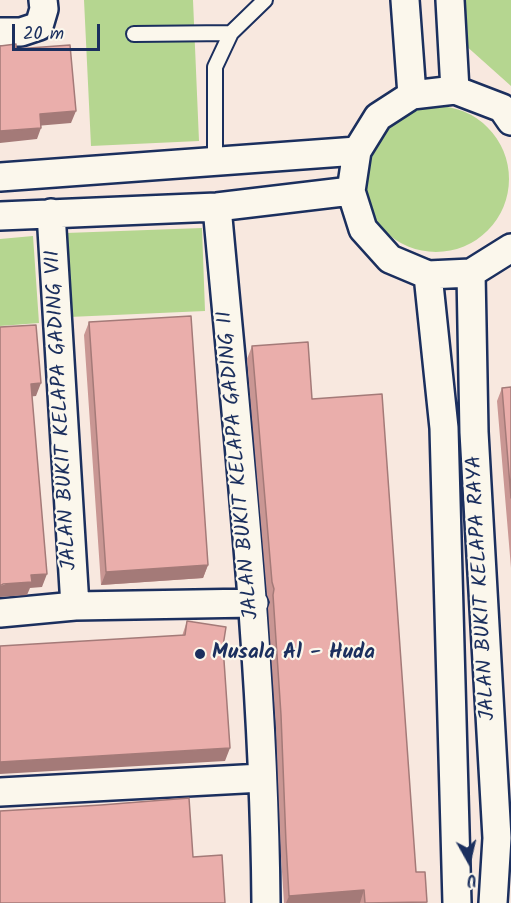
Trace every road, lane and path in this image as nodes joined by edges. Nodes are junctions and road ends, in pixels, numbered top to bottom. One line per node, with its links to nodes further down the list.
1 (43, 0): 5 (street)
2 (265, 0): 6 (lane)
3 (405, 0): 9 (street)
4 (450, 0): 8 (street)
5 (0, 32)
6 (231, 33): 7 (lane); 12 (lane)
7 (134, 34)
8 (455, 90): 9 (street); 10 (street)
9 (412, 95): 11 (street)
10 (511, 121)
11 (357, 151): 12 (street); 14 (street)
12 (215, 162): 13 (street)
13 (0, 177)
14 (351, 191): 15 (street); 20 (street)
15 (217, 207): 16 (street); 21 (street, JALAN BUKIT KELAPA GADING II)
16 (51, 213): 17 (street); 22 (street, JALAN BUKIT KELAPA GADING VII)
17 (0, 216)
18 (511, 248): 19 (street)
19 (471, 273): 20 (street); 28 (street, JALAN BUKIT KELAPA RAYA)
20 (428, 275): 27 (street, JALAN BUKIT KELAPA RAYA)
21 (254, 603): 22 (street); 24 (street, JALAN BUKIT KELAPA GADING II)
22 (75, 606): 23 (street)
23 (0, 613)
24 (262, 778): 25 (street); 26 (street, JALAN BUKIT KELAPA GADING II)
25 (0, 792)
26 (266, 903)
27 (457, 903)
28 (494, 903)

